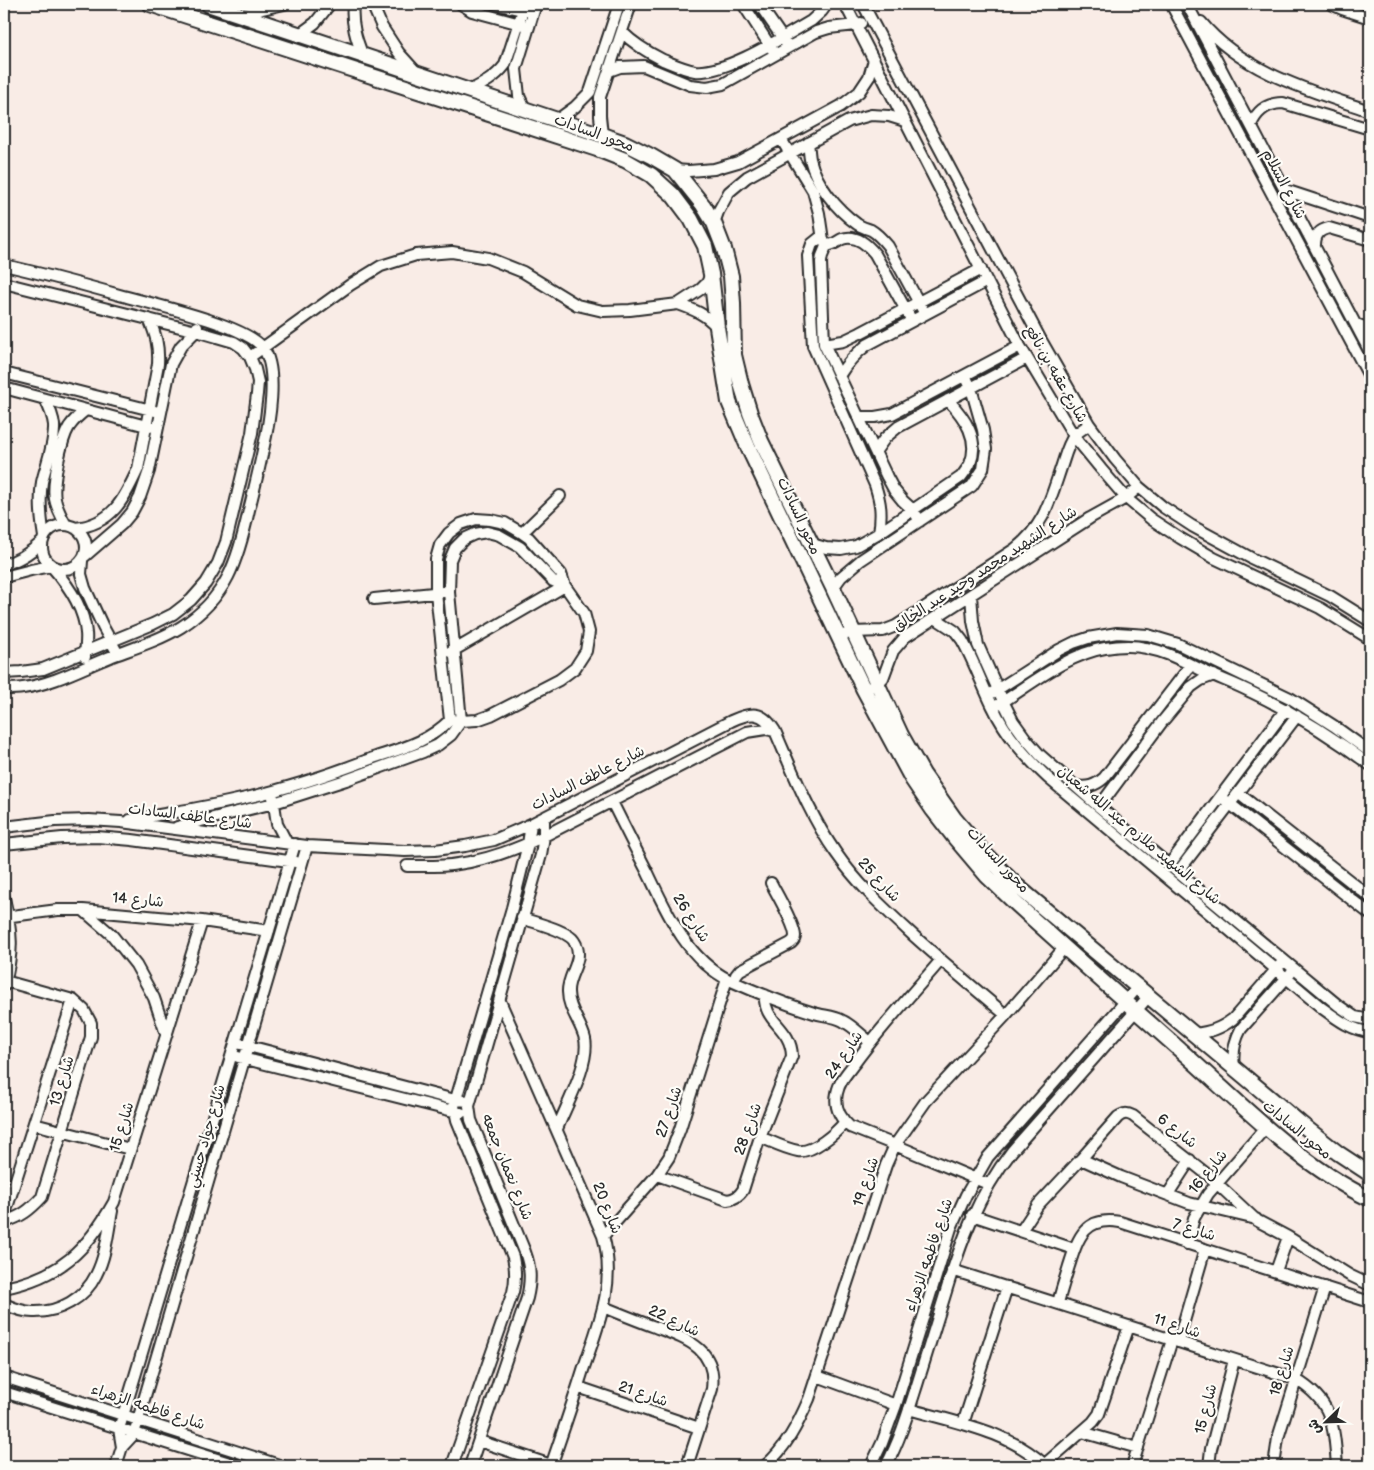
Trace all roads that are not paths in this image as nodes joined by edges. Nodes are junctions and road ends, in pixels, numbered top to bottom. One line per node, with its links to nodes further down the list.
1 (150, 4): 26 (street, محور السادات)
2 (208, 4): 20 (street, محور السادات)
3 (284, 4): 20 (street)
4 (330, 4): 28 (street)
5 (353, 4): 35 (street)
6 (372, 4): 39 (street)
7 (461, 4): 24 (street)
8 (496, 4): 19 (street)
9 (619, 4): 31 (street)
10 (631, 4): 27 (street)
11 (742, 4): 30 (street)
12 (760, 4): 29 (street)
13 (827, 4): 29 (street)
14 (845, 4): 25 (street, شارع عقبه بن نافع)
15 (863, 4): 22 (street, شارع عقبه بن نافع)
16 (1171, 4): 21 (street, شارع السلام)
17 (1332, 4): 23 (street)
18 (1188, 5): 21 (street); 43 (street); 46 (street, شارع السلام)
19 (529, 8): 24 (street)
20 (234, 12): 26 (street); 28 (street, محور السادات)
21 (1176, 14): 86 (street, شارع السلام)
22 (870, 18): 25 (street); 95 (street, شارع عقبه بن نافع)
23 (1370, 18)
24 (524, 25): 41 (street); 42 (street)
25 (856, 25): 32 (street); 36 (street, شارع عقبه بن نافع)
26 (223, 27): 40 (street, محور السادات)
27 (622, 32): 30 (street); 33 (street)
28 (300, 34): 35 (street, محور السادات)
29 (782, 38): 30 (street); 32 (street)
30 (769, 44): 34 (street)
31 (605, 46): 33 (street); 44 (street)
32 (789, 48): 34 (street)
33 (616, 50): 38 (street)
34 (776, 55): 38 (street)
35 (363, 56): 37 (street, محور السادات)
36 (874, 60): 45 (street, شارع عقبه بن نافع); 49 (street)
37 (390, 65): 39 (street, محور السادات); 40 (street)
38 (609, 71): 48 (street)
39 (419, 74): 41 (street, محور السادات)
40 (386, 80): 63 (street, محور السادات)
41 (469, 91): 42 (street, محور السادات)
42 (525, 109): 44 (street, محور السادات)
43 (1370, 111)
44 (557, 120): 48 (street, محور السادات)
45 (905, 121): 50 (street); 62 (street, شارع عقبه بن نافع)
46 (1251, 125): 47 (street); 53 (street, شارع السلام)
47 (1370, 129)
48 (602, 135): 52 (street, محور السادات)
49 (780, 139): 51 (street); 52 (street)
50 (808, 143): 51 (street); 56 (street)
51 (788, 154): 55 (street); 58 (street)
52 (675, 170): 55 (street, محور السادات)
53 (1285, 190): 54 (street); 60 (street, شارع السلام)
54 (1370, 218)
55 (714, 224): 109 (street, محور السادات)
56 (858, 225): 57 (street); 66 (street)
57 (853, 238): 58 (street); 68 (street)
58 (825, 240): 77 (street); 107 (street)
59 (1370, 240): 60 (street)
60 (1315, 245): 73 (street, شارع السلام)
61 (4, 264): 70 (street)
62 (981, 269): 64 (street, شارع عقبه بن نافع); 66 (street)
63 (712, 274): 67 (street); 74 (street, محور السادات)
64 (987, 281): 69 (street); 78 (street, شارع عقبه بن نافع)
65 (4, 283): 71 (street)
66 (919, 302): 68 (street); 69 (street)
67 (678, 304): 74 (street); 79 (street)
68 (905, 309): 72 (street); 77 (street)
69 (925, 314): 72 (street)
70 (199, 317): 76 (street); 79 (street)
71 (149, 319): 76 (street); 92 (street)
72 (912, 321): 85 (street)
73 (1356, 324): 75 (street); 80 (street, شارع السلام)
74 (717, 327): 123 (street, محور السادات)
75 (1370, 329)
76 (196, 331): 81 (street); 93 (street)
77 (824, 344): 85 (street)
78 (1020, 346): 82 (street, شارع عقبه بن نافع); 84 (street)
79 (264, 348): 81 (street); 128 (street)
80 (1370, 352)
81 (250, 357): 125 (street)
82 (1027, 358): 88 (street); 98 (street, شارع عقبه بن نافع)
83 (4, 373): 92 (street)
84 (965, 375): 88 (street); 94 (street)
85 (839, 376): 94 (street)
86 (1370, 378)
87 (4, 388): 89 (street)
88 (971, 388): 90 (street); 104 (street)
89 (45, 399): 91 (street); 108 (street)
90 (948, 400): 99 (street); 103 (street)
91 (86, 410): 96 (street); 105 (street)
92 (149, 410): 93 (street); 96 (street)
93 (161, 413): 97 (street)
94 (858, 417): 99 (street)
95 (1089, 424): 98 (street, شارع الشهيد محمد وحيد عبد الخالق); 100 (street, شارع عقبه بن نافع)
96 (146, 425): 97 (street); 105 (street)
97 (158, 428): 110 (street)
98 (1074, 436): 102 (street, شارع عقبه بن نافع); 122 (street, شارع الشهيد محمد وحيد عبد الخالق)
99 (875, 452): 103 (street)
100 (1139, 487): 102 (street, شارع الشهيد محمد وحيد عبد الخالق); 121 (street, شارع عقبه بن نافع)
101 (560, 496): 106 (street)
102 (1126, 498): 118 (street, شارع الشهيد محمد وحيد عبد الخالق); 124 (street, شارع عقبه بن نافع)
103 (913, 510): 104 (street); 107 (street)
104 (920, 521): 115 (street)
105 (70, 526): 108 (street); 110 (street)
106 (522, 533): 114 (street); 117 (street)
107 (880, 533): 109 (street)
108 (43, 539): 111 (street); 112 (street)
109 (812, 544): 115 (street, محور السادات)
110 (84, 558): 112 (street); 125 (street)
111 (4, 564)
112 (52, 566): 113 (street); 127 (street)
113 (4, 578)
114 (565, 586): 116 (street); 126 (street); 144 (street)
115 (833, 588): 122 (street, محور السادات)
116 (449, 592): 117 (street); 126 (street)
117 (436, 593): 119 (street); 129 (street)
118 (971, 595): 120 (street, شارع الشهيد محمد وحيد عبد الخالق); 137 (street, شارع الشهيد ملازم عبد الله شعبان)
119 (374, 599)
120 (935, 618): 134 (street, شارع الشهيد محمد وحيد عبد الخالق); 138 (street, شارع الشهيد ملازم عبد الله شعبان)
121 (1370, 621)
122 (852, 632): 123 (street, شارع الشهيد محمد وحيد عبد الخالق); 134 (street, محور السادات)
123 (838, 636): 136 (street, محور السادات)
124 (1370, 639)
125 (111, 641): 127 (street); 128 (street)
126 (454, 650): 129 (street); 144 (street)
127 (85, 652): 131 (street); 132 (street)
128 (118, 654): 131 (street)
129 (443, 657): 143 (street)
130 (1191, 665): 133 (street); 139 (street); 148 (street)
131 (85, 667): 135 (street)
132 (4, 673)
133 (1214, 675): 141 (street); 155 (street)
134 (878, 684): 136 (street); 190 (street, محور السادات)
135 (4, 689)
136 (864, 690): 182 (street, محور السادات)
137 (998, 690): 138 (street); 139 (street, شارع الشهيد ملازم عبد الله شعبان); 146 (street)
138 (988, 696): 140 (street, شارع الشهيد ملازم عبد الله شعبان)
139 (1003, 702): 140 (street); 148 (street, شارع الشهيد ملازم عبد الله شعبان)
140 (993, 708): 186 (street, شارع الشهيد ملازم عبد الله شعبان)
141 (1286, 709): 142 (street); 151 (street)
142 (1296, 716): 147 (street); 150 (street)
143 (450, 720): 144 (street); 149 (street)
144 (461, 721): 153 (street)
145 (775, 731): 152 (street); 156 (street, شارع عاطف السادات); 183 (street, شارع 25)
146 (1370, 752)
147 (1370, 765)
148 (1075, 786): 155 (street, شارع الشهيد ملازم عبد الله شعبان)
149 (271, 791): 153 (street); 157 (street)
150 (1238, 793): 154 (street); 174 (street)
151 (1220, 796): 154 (street); 170 (street)
152 (612, 802): 161 (street); 188 (street, شارع 26)
153 (274, 803): 160 (street); 164 (street)
154 (1230, 804): 172 (street); 177 (street)
155 (1099, 807): 170 (street, شارع الشهيد ملازم عبد الله شعبان)
156 (544, 818): 158 (street, شارع عاطف السادات); 161 (street, شارع نعمان جمعه)
157 (121, 822): 159 (street, شارع عاطف السادات); 160 (street, شارع عاطف السادات)
158 (531, 824): 162 (street, شارع عاطف السادات); 165 (street, شارع نعمان جمعه)
159 (4, 827)
160 (169, 828): 164 (street, شارع عاطف السادات)
161 (544, 836): 165 (street); 179 (street, شارع نعمان جمعه)
162 (494, 840): 166 (street, شارع عاطف السادات); 167 (street)
163 (4, 844): 168 (street, شارع عاطف السادات)
164 (291, 844): 166 (street, شارع عاطف السادات); 168 (street, شارع جواد حسني)
165 (528, 844): 167 (street); 208 (street, شارع نعمان جمعه)
166 (307, 846): 169 (street, شارع جواد حسني)
167 (498, 855): 171 (street)
168 (290, 862): 169 (street, شارع عاطف السادات); 181 (street, شارع جواد حسني)
169 (302, 863): 204 (street, شارع جواد حسني)
170 (1169, 865): 172 (street, شارع الشهيد ملازم عبد الله شعبان)
171 (407, 866)
172 (1178, 872): 184 (street, شارع الشهيد ملازم عبد الله شعبان)
173 (771, 883): 188 (street)
174 (1370, 897)
175 (4, 898): 178 (street)
176 (84, 910): 178 (street, شارع 14); 180 (street, شارع 14); 200 (street)
177 (1370, 914)
178 (6, 916): 189 (street)
179 (522, 918): 194 (street, شارع نعمان جمعه); 215 (street)
180 (202, 921): 181 (street, شارع 14); 200 (street, شارع 15)
181 (269, 931): 202 (street, شارع جواد حسني)
182 (1064, 948): 195 (street, محور السادات); 197 (street, شارع 19)
183 (941, 960): 197 (street, شارع 25); 203 (street, شارع 24)
184 (1284, 960): 185 (street, شارع الشهيد ملازم عبد الله شعبان); 186 (street)
185 (1294, 969): 187 (street); 198 (street, شارع الشهيد ملازم عبد الله شعبان)
186 (1276, 970): 187 (street, شارع الشهيد ملازم عبد الله شعبان); 201 (street)
187 (1286, 979): 199 (street, شارع الشهيد ملازم عبد الله شعبان); 207 (street)
188 (731, 980): 191 (street, شارع 26); 223 (street, شارع 27)
189 (4, 983): 193 (street)
190 (1138, 987): 192 (street, محور السادات); 195 (street, شارع فاطمه الزهراء)
191 (765, 995): 203 (street, شارع 26); 217 (street, شارع 28)
192 (1149, 996): 196 (street, شارع فاطمه الزهراء); 201 (street, محور السادات)
193 (73, 1000): 213 (street); 216 (street, شارع 13)
194 (500, 1000): 209 (street, شارع نعمان جمعه); 215 (street, شارع 20)
195 (1125, 1001): 196 (street, محور السادات); 224 (street, شارع فاطمه الزهراء)
196 (1136, 1011): 214 (street, محور السادات); 226 (street, شارع فاطمه الزهراء)
197 (1006, 1015): 218 (street, شارع 19)
198 (1370, 1020)
199 (1370, 1032)
200 (166, 1034): 219 (street, شارع 15)
201 (1194, 1034): 207 (street, محور السادات)
202 (236, 1042): 204 (street); 205 (street, شارع جواد حسني)
203 (870, 1042): 212 (street, شارع 24)
204 (248, 1045): 206 (street, شارع جواد حسني); 208 (street)
205 (232, 1056): 206 (street); 265 (street, شارع جواد حسني)
206 (244, 1059): 210 (street); 266 (street, شارع جواد حسني)
207 (1234, 1067): 222 (street, محور السادات)
208 (455, 1100): 209 (street); 210 (street, شارع نعمان جمعه)
209 (470, 1101): 211 (street, شارع نعمان جمعه)
210 (455, 1112): 211 (street); 254 (street, شارع نعمان جمعه)
211 (470, 1114): 255 (street, شارع نعمان جمعه)
212 (845, 1122): 217 (street); 218 (street)
213 (34, 1124): 216 (street); 232 (street)
214 (1266, 1127): 225 (street, شارع 16); 228 (street, محور السادات)
215 (556, 1129): 236 (street, شارع 20)
216 (62, 1131): 219 (street); 234 (street, شارع 13)
217 (760, 1138): 223 (street, شارع 28)
218 (895, 1145): 224 (street); 256 (street, شارع 19)
219 (130, 1149): 229 (street, شارع 15)
220 (1081, 1159): 221 (street, شارع 6); 227 (street, شارع 6); 235 (street, شارع 6)
221 (1190, 1160): 225 (street, شارع 6); 227 (street)
222 (1370, 1174)
223 (657, 1175): 236 (street, شارع 27)
224 (975, 1179): 226 (street); 261 (street, شارع فاطمه الزهراء)
225 (1217, 1183): 230 (street, شارع 16); 233 (street, شارع 6)
226 (988, 1184): 231 (street, شارع فاطمه الزهراء)
227 (1168, 1194): 230 (street, شارع 6)
228 (1370, 1199)
229 (114, 1202): 246 (street, شارع 15); 249 (street)
230 (1200, 1206): 233 (street, شارع 6); 238 (street, شارع 16)
231 (972, 1215): 235 (street); 241 (street, شارع فاطمه الزهراء)
232 (4, 1217)
233 (1256, 1220): 237 (street, شارع 6)
234 (4, 1222)
235 (1021, 1231): 239 (street)
236 (603, 1236): 250 (street, شارع 20)
237 (1288, 1237): 242 (street); 243 (street, شارع 6)
238 (1187, 1244): 239 (street, شارع 7); 240 (street, شارع 7)
239 (1074, 1249): 248 (street, شارع 7)
240 (1205, 1249): 242 (street, شارع 7); 252 (street)
241 (952, 1270): 244 (street, شارع 11); 263 (street, شارع فاطمه الزهراء)
242 (1276, 1271): 245 (street, شارع 7)
243 (1370, 1285)
244 (1006, 1287): 248 (street, شارع 11); 267 (street)
245 (1325, 1287): 247 (street, شارع 7); 258 (street, شارع 18)
246 (4, 1288)
247 (1370, 1302)
248 (1058, 1303): 251 (street, شارع 11)
249 (4, 1304)
250 (604, 1307): 259 (street, شارع 20); 268 (street, شارع 22)
251 (1130, 1326): 252 (street, شارع 11); 270 (street)
252 (1175, 1341): 253 (street, شارع 11); 274 (street)
253 (1234, 1360): 258 (street, شارع 11); 287 (street, شارع 15)
254 (485, 1371): 255 (street); 262 (street, شارع نعمان جمعه)
255 (502, 1373): 264 (street, شارع نعمان جمعه)
256 (817, 1376): 261 (street); 282 (street, شارع 19)
257 (4, 1378): 265 (street, شارع فاطمه الزهراء)
258 (1295, 1379): 288 (street, شارع 18); 289 (street, شارع 11)
259 (578, 1388): 268 (street, شارع 21); 280 (street, شارع 20)
260 (4, 1392): 269 (street, شارع فاطمه الزهراء)
261 (896, 1405): 263 (street); 263 (street); 283 (street, شارع فاطمه الزهراء)
262 (472, 1409): 264 (street); 278 (street, شارع نعمان جمعه)
263 (909, 1410): 267 (street); 284 (street, شارع فاطمه الزهراء)
264 (489, 1412): 272 (street, شارع نعمان جمعه)
265 (124, 1415): 266 (street, شارع فاطمه الزهراء); 269 (street, شارع جواد حسني)
266 (138, 1420): 271 (street, شارع جواد حسني); 277 (street, شارع فاطمه الزهراء)
267 (962, 1424): 285 (street)
268 (699, 1428): 281 (street, شارع 22)
269 (119, 1430): 271 (street, شارع فاطمه الزهراء); 273 (street)
270 (1082, 1432): 274 (street); 285 (street)
271 (134, 1434): 273 (street); 276 (street, شارع فاطمه الزهراء)
272 (479, 1442): 279 (street, شارع نعمان جمعه); 280 (street)
273 (122, 1447): 275 (street)
274 (1138, 1448): 286 (street)
275 (116, 1466)
276 (239, 1466)
277 (282, 1466)
278 (452, 1466)
279 (470, 1466)
280 (552, 1466)
281 (687, 1466)
282 (765, 1466)
283 (871, 1466)
284 (886, 1466)
285 (1045, 1466)
286 (1132, 1466)
287 (1209, 1466)
288 (1274, 1466)
289 (1337, 1466)

